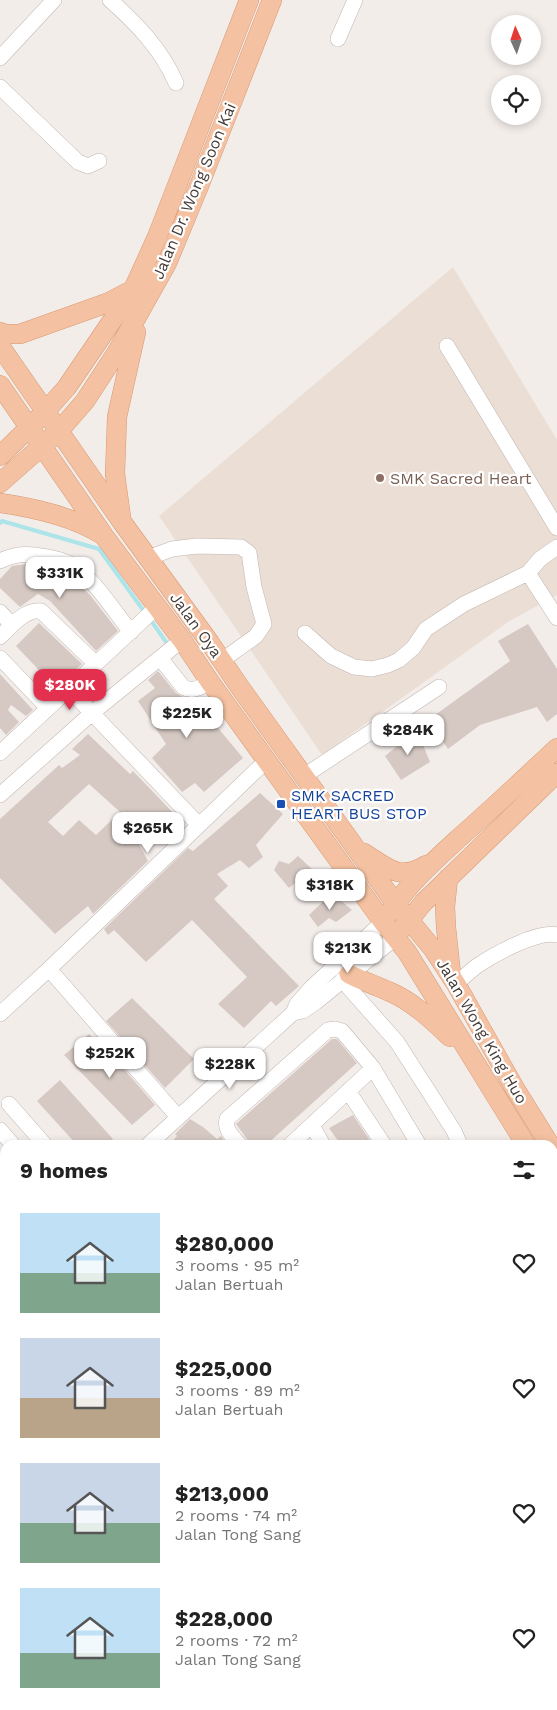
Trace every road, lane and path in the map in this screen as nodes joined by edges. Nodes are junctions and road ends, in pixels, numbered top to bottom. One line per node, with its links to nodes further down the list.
1 (54, 0): 7 (street)
2 (110, 0): 8 (street)
3 (249, 0): 11 (main road, Jalan Dr. Wong Soon Kai)
4 (272, 0): 12 (main road, Jalan Dr. Wong Soon Kai)
5 (355, 0): 6 (street)
6 (338, 39)
7 (0, 58)
8 (176, 83)
9 (0, 87): 10 (street)
10 (99, 161)
11 (133, 290): 13 (main road); 17 (main road, Jalan Dr. Wong Soon Kai)
12 (140, 311): 19 (main road, Jalan Dr. Wong Soon Kai); 24 (main road)
13 (0, 332)
14 (0, 346): 17 (main road, Jalan Oya)
15 (447, 346): 25 (street)
16 (0, 385): 18 (main road, Jalan Oya)
17 (45, 412): 18 (main road, Jalan Dr. Wong Soon Kai); 19 (main road, Jalan Oya)
18 (29, 428): 20 (main road, Jalan Oya); 21 (main road, Jalan Dr. Wong Soon Kai)
19 (59, 431): 20 (main road, Jalan Dr. Wong Soon Kai); 24 (main road, Jalan Oya)
20 (42, 446): 22 (main road, Jalan Dr. Wong Soon Kai); 26 (main road, Jalan Oya)
21 (0, 456)
22 (0, 483)
23 (0, 503): 26 (main road)
24 (122, 522): 28 (main road, Jalan Oya)
25 (557, 528)
26 (104, 536): 33 (main road, Jalan Oya)
27 (557, 547): 30 (street)
28 (148, 558): 40 (main road, Jalan Oya); 40 (street)
29 (0, 561): 33 (street)
30 (528, 573): 32 (street); 35 (street)
31 (0, 612): 34 (street)
32 (557, 618)
33 (145, 619): 37 (main road, Jalan Oya); 41 (street)
34 (12, 625): 36 (street); 41 (street)
35 (306, 633)
36 (0, 637)
37 (182, 640): 39 (street); 42 (main road, Jalan Oya)
38 (0, 658): 45 (street)
39 (160, 658): 42 (street); 46 (street)
40 (222, 661): 51 (main road, Jalan Oya)
41 (96, 664): 44 (street)
42 (210, 682): 49 (main road, Jalan Oya)
43 (439, 688): 51 (street)
44 (69, 689): 45 (street); 46 (street)
45 (48, 708): 48 (street)
46 (92, 712): 52 (street); 53 (street)
47 (557, 748): 55 (main road)
48 (1, 749)
49 (267, 760): 53 (street); 59 (main road, Jalan Oya)
50 (557, 773): 56 (main road)
51 (304, 776): 54 (main road, Jalan Oya)
52 (0, 795)
53 (199, 825): 62 (street)
54 (358, 850): 55 (main road); 57 (main road, Jalan Oya)
55 (440, 856): 57 (main road)
56 (448, 878): 58 (main road); 64 (main road)
57 (396, 903): 58 (main road, Jalan Oya); 59 (main road)
58 (410, 919): 61 (main road); 64 (main road, Jalan Wong King Huo)
59 (383, 922): 61 (main road, Jalan Oya); 65 (street)
60 (557, 935): 64 (street)
61 (394, 938): 63 (street); 67 (main road, Jalan Wong King Huo)
62 (49, 970): 66 (street); 71 (street)
63 (345, 977): 65 (street); 67 (main road); 82 (street)
64 (454, 980): 84 (main road, Jalan Wong King Huo)
65 (293, 1013): 71 (street)
66 (0, 1014)
67 (468, 1053): 83 (main road, Jalan Wong King Huo)
68 (373, 1068): 69 (street); 77 (street); 81 (street)
69 (348, 1092): 72 (street); 80 (street)
70 (9, 1104): 75 (street)
71 (178, 1118): 76 (street)
72 (312, 1125): 78 (street); 79 (street)
73 (0, 1130): 74 (street)
74 (9, 1140)
75 (40, 1140)
76 (154, 1140)
77 (236, 1140)
78 (296, 1140)
79 (320, 1140)
80 (381, 1140)
81 (416, 1140)
82 (458, 1140)
83 (523, 1140)
84 (547, 1140)

